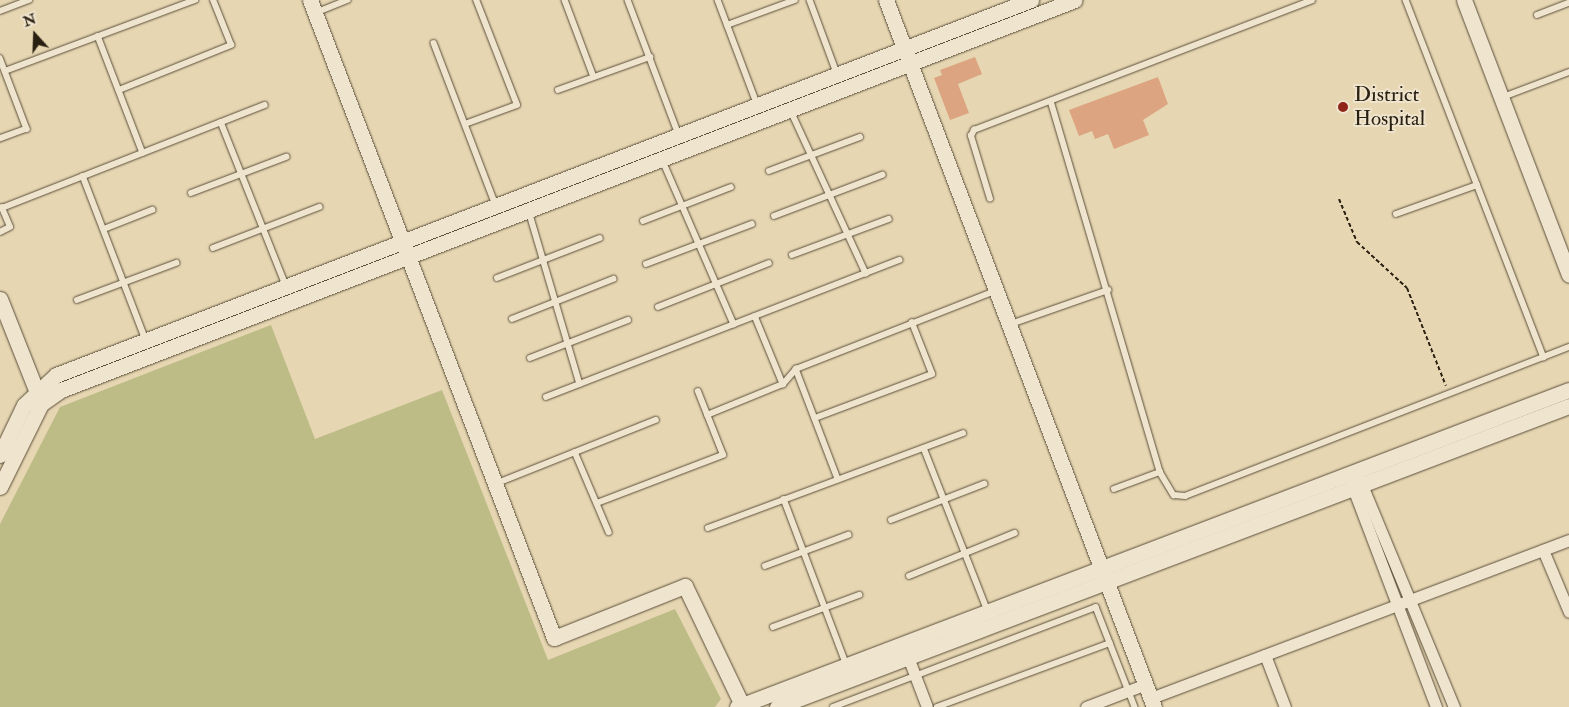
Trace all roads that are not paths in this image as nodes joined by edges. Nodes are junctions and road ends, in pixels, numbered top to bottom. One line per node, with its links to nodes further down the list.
1 (29, 0): 20 (lane)
2 (195, 0): 23 (lane)
3 (213, 0): 33 (lane)
4 (348, 0): 19 (lane)
5 (476, 0): 41 (lane)
6 (565, 0): 32 (lane)
7 (628, 0): 26 (lane)
8 (718, 0): 22 (lane)
9 (795, 0): 17 (lane)
10 (810, 0): 31 (lane)
11 (886, 0): 25 (street)
12 (1031, 0): 25 (street)
13 (1075, 0): 28 (street)
14 (1312, 0): 36 (lane)
15 (1406, 0): 53 (lane)
16 (1464, 0): 35 (street)
17 (779, 3): 22 (lane)
18 (1569, 3): 21 (lane)
19 (312, 6): 73 (street)
20 (0, 11)
21 (1537, 15)
22 (727, 26): 38 (lane)
23 (98, 36): 29 (lane); 33 (lane)
24 (434, 43): 41 (lane)
25 (906, 48): 28 (street); 31 (street)
26 (650, 57): 32 (lane); 42 (lane)
27 (0, 58): 29 (lane)
28 (911, 63): 39 (street); 90 (street)
29 (5, 71): 44 (lane)
30 (1569, 72): 35 (lane)
31 (838, 74): 38 (street)
32 (594, 77): 34 (lane)
33 (119, 90): 45 (lane)
34 (558, 90)
35 (1502, 98): 84 (street)
36 (1051, 101): 57 (lane); 91 (lane)
37 (265, 105): 40 (lane)
38 (757, 105): 42 (street)
39 (790, 109): 46 (lane); 48 (street)
40 (221, 122): 45 (lane); 50 (lane)
41 (465, 124): 58 (lane)
42 (679, 135): 58 (street)
43 (860, 137): 46 (lane)
44 (0, 139)
45 (143, 153): 52 (lane)
46 (812, 156): 49 (lane); 56 (lane)
47 (286, 157): 50 (lane)
48 (662, 158): 59 (lane); 61 (street)
49 (769, 171)
50 (242, 174): 55 (lane); 68 (lane)
51 (882, 175): 56 (lane)
52 (84, 176): 69 (lane); 70 (lane)
53 (1477, 185): 63 (lane); 105 (lane)
54 (731, 187): 59 (lane)
55 (191, 193)
56 (830, 195): 64 (lane); 71 (lane)
57 (990, 199)
58 (496, 205): 73 (street)
59 (683, 206): 66 (lane); 74 (lane)
60 (319, 207): 68 (lane)
61 (529, 209): 77 (street); 78 (lane)
62 (152, 210): 69 (lane)
63 (1396, 214)
64 (774, 216)
65 (889, 219): 71 (lane)
66 (643, 221)
67 (752, 224): 74 (lane)
68 (264, 228): 75 (lane); 89 (lane)
69 (104, 229): 87 (lane)
70 (0, 232)
71 (848, 234): 76 (lane); 83 (lane)
72 (600, 238): 78 (lane)
73 (402, 241): 77 (street); 89 (street)
74 (700, 244): 82 (lane); 88 (lane)
75 (213, 248)
76 (792, 255)
77 (408, 256): 113 (street); 125 (street)
78 (544, 260): 85 (lane); 94 (lane)
79 (899, 260): 83 (lane)
80 (176, 263): 87 (lane)
81 (769, 263): 88 (lane)
82 (646, 264)
83 (866, 273): 96 (lane)
84 (1569, 275)
85 (497, 278)
86 (612, 279): 94 (lane)
87 (124, 283): 93 (lane); 102 (lane)
88 (717, 284): 95 (lane); 100 (lane)
89 (286, 286): 102 (street)
90 (998, 289): 99 (lane); 101 (street)
91 (1108, 290): 101 (lane); 122 (lane)
92 (0, 299): 113 (street)
93 (77, 300)
94 (556, 302): 97 (lane); 103 (lane)
95 (658, 307)
96 (755, 316): 100 (lane); 109 (lane)
97 (512, 319)
98 (628, 320): 103 (lane)
99 (912, 323): 107 (lane); 116 (lane)
100 (734, 324): 108 (lane)
101 (1011, 324): 143 (street)
102 (146, 340): 113 (street)
103 (568, 343): 106 (lane); 108 (lane)
104 (1569, 347): 105 (lane)
105 (1544, 357): 122 (lane)
106 (530, 358)
107 (796, 369): 109 (lane); 116 (lane)
108 (580, 384): 112 (lane)
109 (783, 384): 115 (lane)
110 (1569, 390): 124 (street)
111 (698, 392): 115 (lane)
112 (546, 397)
113 (39, 398): 121 (street); 127 (street)
114 (1569, 406): 124 (street)
115 (707, 415): 131 (lane)
116 (815, 418): 123 (lane)
117 (656, 420): 120 (lane)
118 (963, 433): 119 (lane)
119 (924, 448): 123 (lane); 129 (lane)
120 (575, 452): 125 (lane); 131 (lane)
121 (0, 455)
122 (1160, 472): 128 (lane)
123 (838, 480): 130 (lane)
124 (1356, 482): 143 (street); 145 (street); 146 (street)
125 (495, 484): 159 (street)
126 (984, 484): 129 (lane)
127 (0, 487)
128 (1114, 489)
129 (944, 499): 132 (lane); 140 (lane)
130 (784, 500): 133 (lane); 139 (lane)
131 (597, 503): 134 (lane)
132 (891, 520)
133 (708, 528)
134 (609, 532)
135 (1015, 533): 140 (lane)
136 (848, 535): 139 (lane)
137 (1569, 540): 138 (street)
138 (1543, 550): 145 (street); 148 (street)
139 (804, 552): 141 (lane); 147 (lane)
140 (965, 553): 142 (lane); 149 (lane)
141 (765, 566)
142 (909, 576)
143 (1105, 576): 149 (street); 153 (street); 157 (street)
144 (859, 595): 147 (lane)
145 (1411, 600): 146 (street); 167 (street)
146 (1396, 606): 152 (street); 166 (street)
147 (825, 608): 150 (lane); 154 (lane)
148 (1569, 612)
149 (989, 614): 154 (street)
150 (773, 627)
151 (1110, 643): 155 (lane); 156 (lane); 161 (lane)
152 (1265, 655): 157 (street); 165 (street)
153 (908, 657): 155 (street); 162 (street)
154 (847, 666): 159 (street)
155 (915, 676): 160 (lane); 161 (street)
156 (1129, 690): 157 (street); 158 (street); 164 (lane)
157 (1150, 696)
158 (1102, 704): 163 (street)
159 (740, 706)
160 (836, 706)
161 (927, 706)
162 (777, 707)
163 (1086, 707)
164 (1135, 707)
165 (1285, 707)
166 (1436, 707)
167 (1454, 707)

